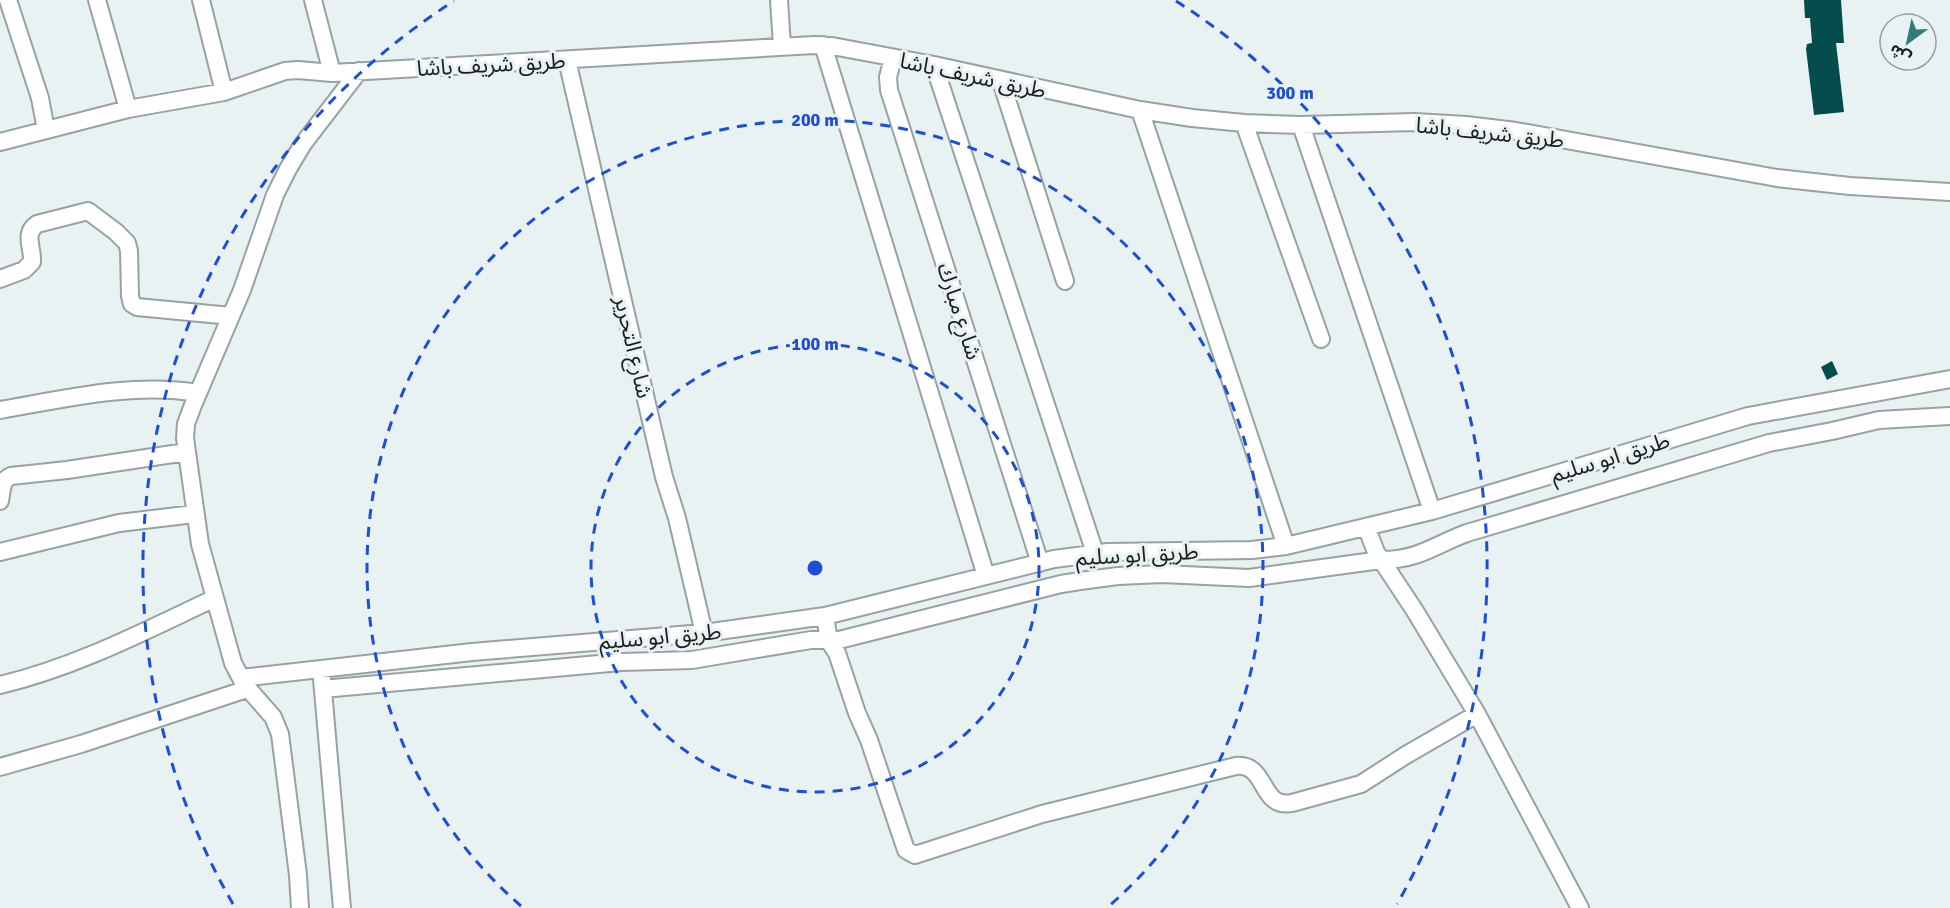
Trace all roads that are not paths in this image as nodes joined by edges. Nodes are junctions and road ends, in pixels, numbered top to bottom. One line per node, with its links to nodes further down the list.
1 (8, 0): 19 (street)
2 (97, 0): 15 (street)
3 (201, 0): 14 (street)
4 (313, 0): 12 (street)
5 (779, 0): 7 (street)
6 (823, 45): 7 (street, طريق شريف باشا); 8 (street, طريق شريف باشا); 40 (street)
7 (782, 46): 9 (street, طريق شريف باشا)
8 (893, 58): 10 (street, طريق شريف باشا); 39 (street, شارع مبارك)
9 (567, 60): 11 (street, طريق شريف باشا); 43 (street, شارع التحرير)
10 (934, 65): 13 (street, طريق شريف باشا); 37 (street)
11 (359, 71): 12 (street, طريق شريف باشا); 24 (street)
12 (332, 73): 14 (street, طريق شريف باشا)
13 (1001, 81): 16 (street, طريق شريف باشا); 23 (street)
14 (224, 92): 15 (street, طريق شريف باشا)
15 (128, 109): 19 (street, طريق شريف باشا)
16 (1140, 110): 17 (street, طريق شريف باشا); 35 (street)
17 (1244, 123): 18 (street, طريق شريف باشا); 25 (street)
18 (1301, 125): 21 (street, طريق شريف باشا); 32 (street)
19 (46, 130): 20 (street, طريق شريف باشا)
20 (0, 142)
21 (1950, 192)
22 (0, 279): 24 (street)
23 (1065, 281)
24 (231, 316): 27 (street)
25 (1321, 339)
26 (1950, 379): 32 (street, طريق ابو سليم)
27 (198, 393): 28 (street); 30 (street)
28 (0, 410)
29 (1950, 416): 38 (street, طريق ابو سليم)
30 (186, 453): 31 (street); 33 (street)
31 (0, 501)
32 (1432, 511): 34 (street, طريق ابو سليم)
33 (194, 514): 36 (street); 41 (street)
34 (1369, 526): 35 (street, طريق ابو سليم); 38 (street)
35 (1286, 546): 37 (street, طريق ابو سليم)
36 (0, 552)
37 (1095, 553): 39 (street, طريق ابو سليم)
38 (1381, 560): 44 (street, طريق ابو سليم); 49 (street)
39 (1040, 563): 40 (street, طريق ابو سليم)
40 (986, 576): 42 (street, طريق ابو سليم)
41 (215, 598): 46 (street); 47 (street)
42 (825, 616): 43 (street, طريق ابو سليم); 44 (street)
43 (704, 633): 45 (street, طريق ابو سليم)
44 (829, 641): 48 (street, طريق ابو سليم); 49 (street)
45 (322, 669): 46 (street, طريق ابو سليم); 48 (street)
46 (244, 683): 50 (street, طريق ابو سليم); 51 (street)
47 (0, 685)
48 (323, 688): 52 (street)
49 (1477, 714): 53 (street)
50 (0, 767)
51 (300, 908)
52 (342, 908)
53 (1580, 908)

